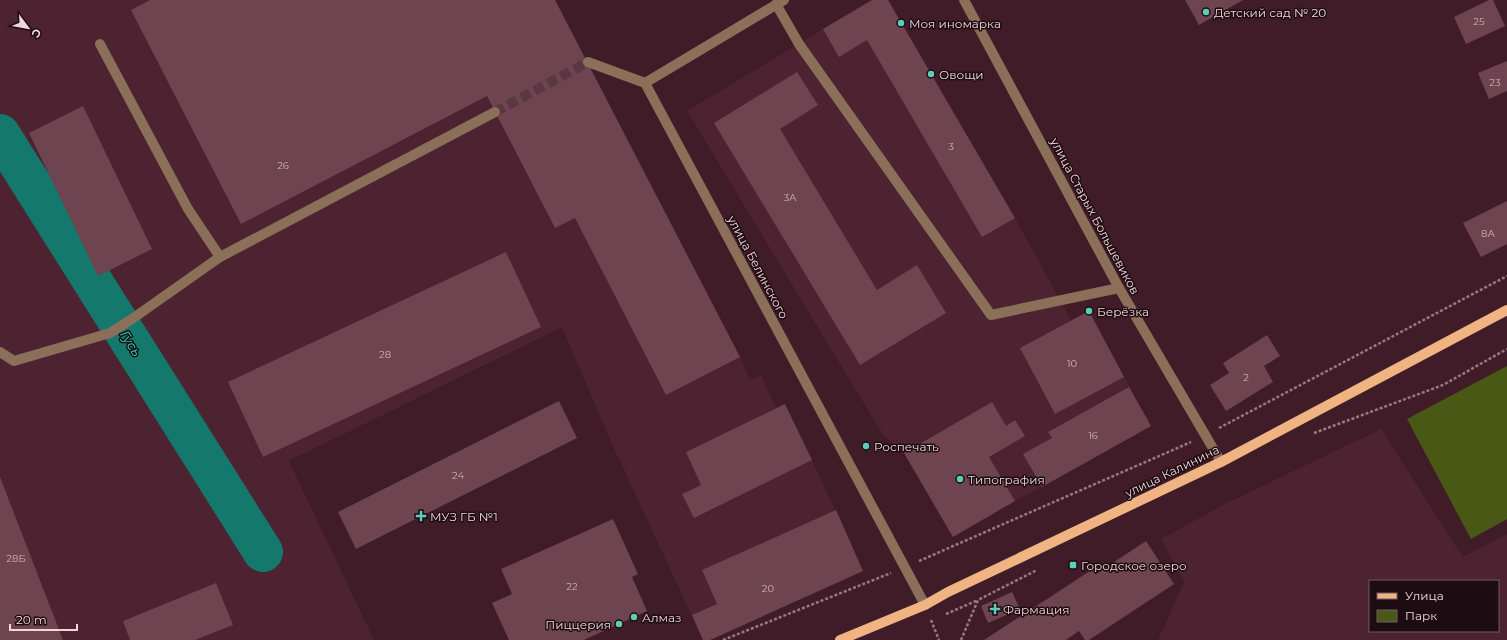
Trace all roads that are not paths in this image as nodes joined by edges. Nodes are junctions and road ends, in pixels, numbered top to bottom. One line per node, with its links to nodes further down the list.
1 (964, 0): 8 (street, улица Старых Большевиков)
2 (780, 2): 5 (street); 8 (street)
3 (100, 44): 7 (street)
4 (588, 62): 5 (street)
5 (645, 83): 12 (street, улица Белинского)
6 (495, 112): 7 (street)
7 (220, 257): 10 (street)
8 (1119, 288): 11 (street, улица Старых Большевиков)
9 (1507, 310): 11 (main road, улица Калинина)
10 (0, 352)
11 (1221, 462): 12 (main road, улица Калинина)
12 (925, 605): 13 (main road, улица Калинина)
13 (840, 640)

